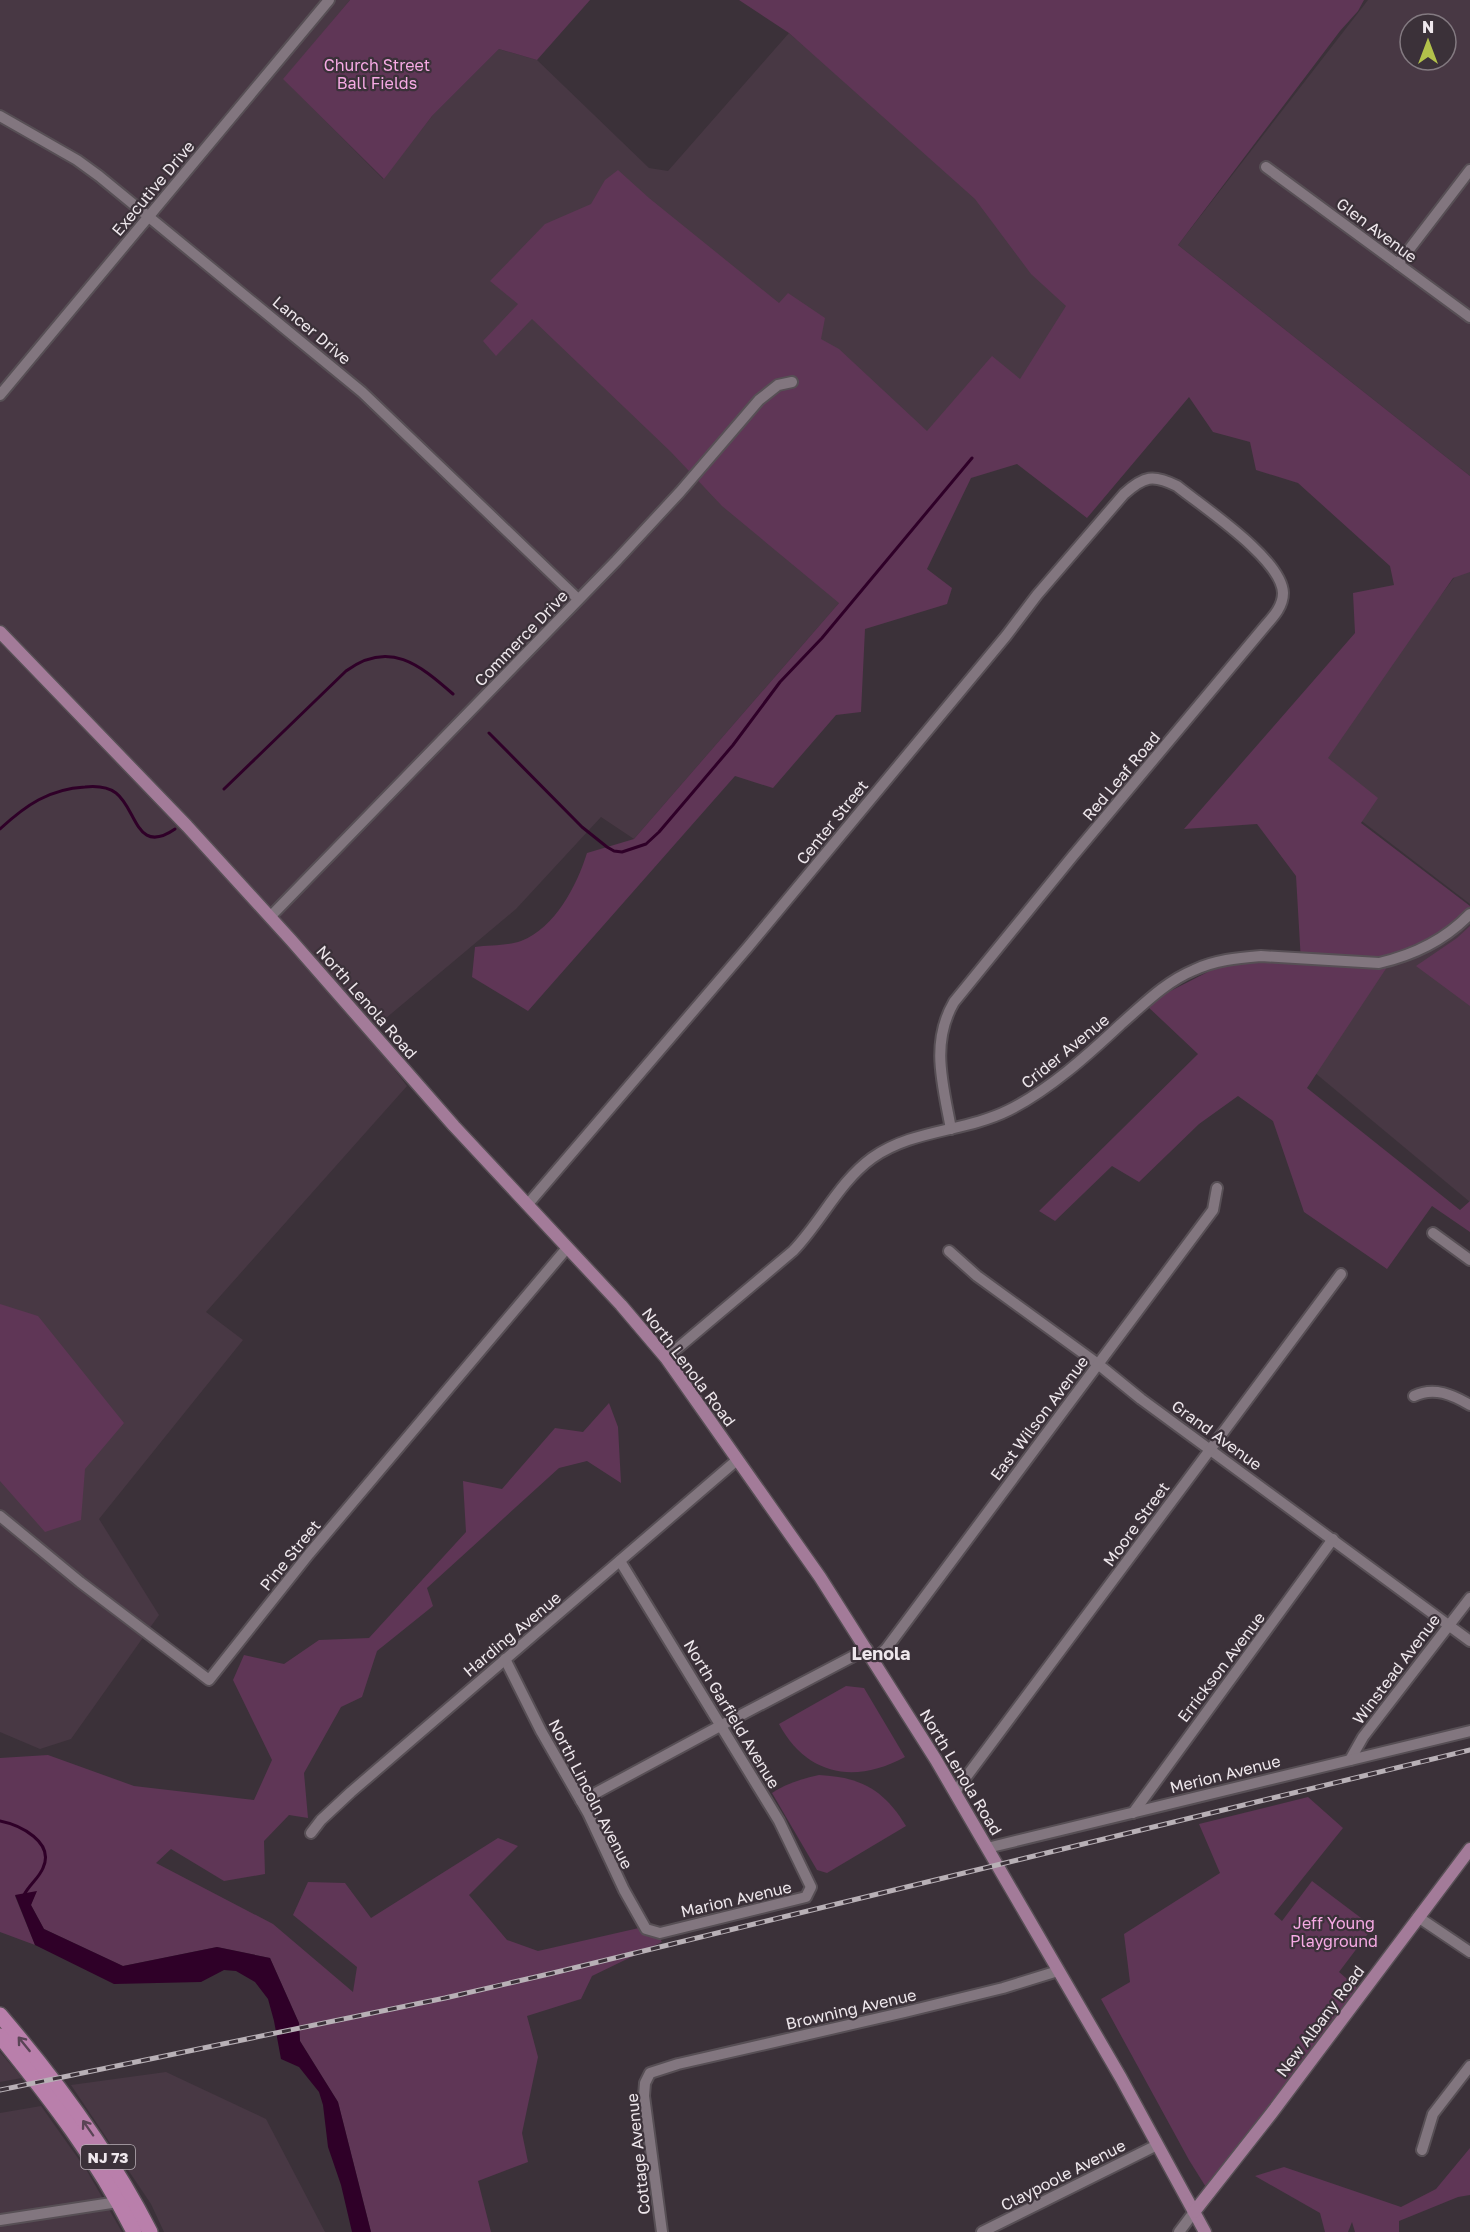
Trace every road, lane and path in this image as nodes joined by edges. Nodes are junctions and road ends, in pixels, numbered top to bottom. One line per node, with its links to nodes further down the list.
1 (329, 0): 5 (street, Executive Drive)
2 (0, 116): 5 (street, Lancer Drive)
3 (1266, 167): 6 (street, Glen Avenue)
4 (1470, 170): 6 (street)
5 (149, 216): 9 (street, Executive Drive); 11 (street, Lancer Drive)
6 (1398, 264): 7 (street, Glen Avenue)
7 (1470, 317)
8 (792, 382): 11 (street, Commerce Drive)
9 (0, 395)
10 (1167, 481): 15 (street, Red Leaf Road); 17 (street, Center Street)
11 (578, 599): 14 (street, Commerce Drive)
12 (0, 632): 14 (main road, North Lenola Road)
13 (1470, 914): 15 (street, Crider Avenue)
14 (270, 917): 17 (main road, North Lenola Road)
15 (951, 1129): 23 (street, Crider Avenue)
16 (1217, 1188): 24 (street, East Wilson Avenue)
17 (528, 1204): 19 (main road, North Lenola Road)
18 (1433, 1233): 21 (street)
19 (567, 1248): 23 (main road, North Lenola Road); 29 (street, Pine Street)
20 (949, 1251): 24 (street, Grand Avenue)
21 (1470, 1260)
22 (1341, 1274): 27 (street, Moore Street)
23 (666, 1358): 28 (main road, North Lenola Road)
24 (1098, 1364): 27 (street, Grand Avenue); 35 (street, East Wilson Avenue)
25 (1414, 1396): 26 (street)
26 (1470, 1405)
27 (1210, 1449): 30 (street, Grand Avenue); 40 (street, Moore Street)
28 (737, 1460): 31 (street, Harding Avenue); 35 (main road, North Lenola Road)
29 (0, 1516)
30 (1333, 1539): 33 (street, Grand Avenue); 42 (street, Errickson Avenue)
31 (620, 1561): 36 (street, Harding Avenue); 37 (street, North Garfield Avenue)
32 (1470, 1598): 33 (street, Winstead Avenue)
33 (1448, 1625): 34 (street, Grand Avenue); 39 (street, Winstead Avenue)
34 (1470, 1641)
35 (870, 1655): 37 (street, East Wilson Avenue); 40 (main road, North Lenola Road)
36 (504, 1659): 41 (street, North Lincoln Avenue); 43 (street, Harding Avenue)
37 (720, 1726): 41 (street, East Wilson Avenue); 46 (street, North Garfield Avenue)
38 (1470, 1731): 39 (street, Merion Avenue)
39 (1350, 1760): 42 (street, Merion Avenue)
40 (955, 1792): 44 (main road, North Lenola Road)
41 (581, 1801): 48 (street, North Lincoln Avenue)
42 (1133, 1813): 44 (street, Merion Avenue)
43 (310, 1833)
44 (987, 1848): 50 (main road, North Lenola Road)
45 (1470, 1849): 47 (main road, New Albany Road)
46 (811, 1887): 48 (street, Marion Avenue)
47 (1418, 1917): 49 (street); 58 (main road, New Albany Road)
48 (660, 1933)
49 (1470, 1952)
50 (1058, 1971): 54 (street, Browning Avenue); 55 (main road, North Lenola Road)
51 (0, 2015): 61 (highway, NJ 73, one-way to 51)
52 (0, 2036): 57 (highway, NJ 73)
53 (1470, 2066): 56 (street)
54 (651, 2073): 62 (street, Cottage Avenue)
55 (1157, 2145): 58 (main road, North Lenola Road); 63 (street, Claypoole Avenue)
56 (1422, 2150)
57 (118, 2202): 59 (street); 60 (highway, NJ 73)
58 (1194, 2212): 64 (street); 65 (main road, North Lenola Road)
59 (0, 2220)
60 (134, 2232)
61 (150, 2232)
62 (662, 2232)
63 (982, 2232)
64 (1179, 2232)
65 (1205, 2232)

